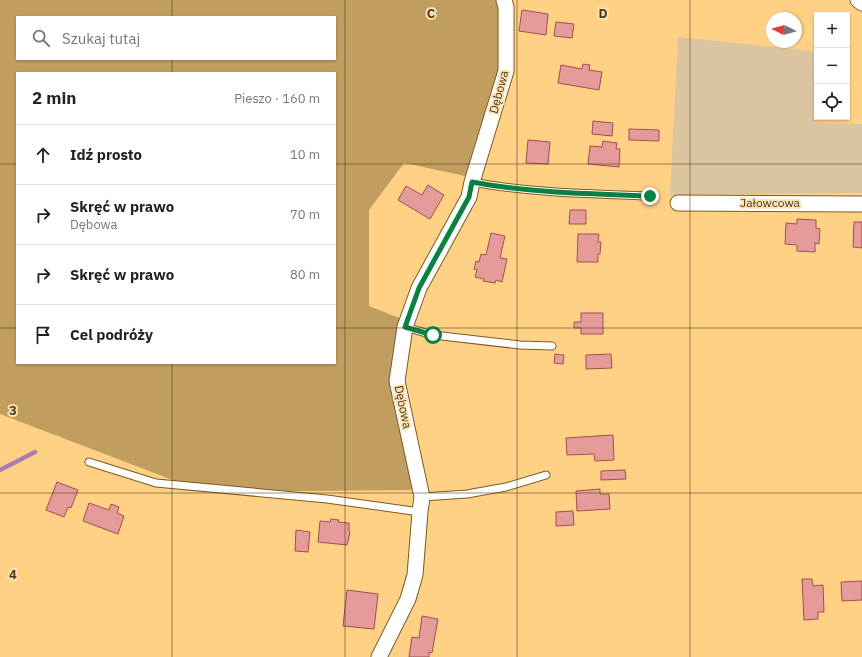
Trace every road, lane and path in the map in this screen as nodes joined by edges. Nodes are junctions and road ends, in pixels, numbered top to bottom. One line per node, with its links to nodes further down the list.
1 (504, 0): 4 (street, Dębowa)
2 (858, 0): 3 (street)
3 (862, 2)
4 (472, 182): 5 (lane); 8 (street, Dębowa)
5 (650, 196)
6 (678, 203): 7 (street, Jałowcowa)
7 (862, 204)
8 (405, 327): 9 (lane); 12 (street, Dębowa)
9 (552, 346)
10 (89, 462): 13 (lane)
11 (546, 475): 12 (lane)
12 (422, 497): 13 (street, Dębowa)
13 (420, 512): 14 (street, Dębowa)
14 (379, 657)

